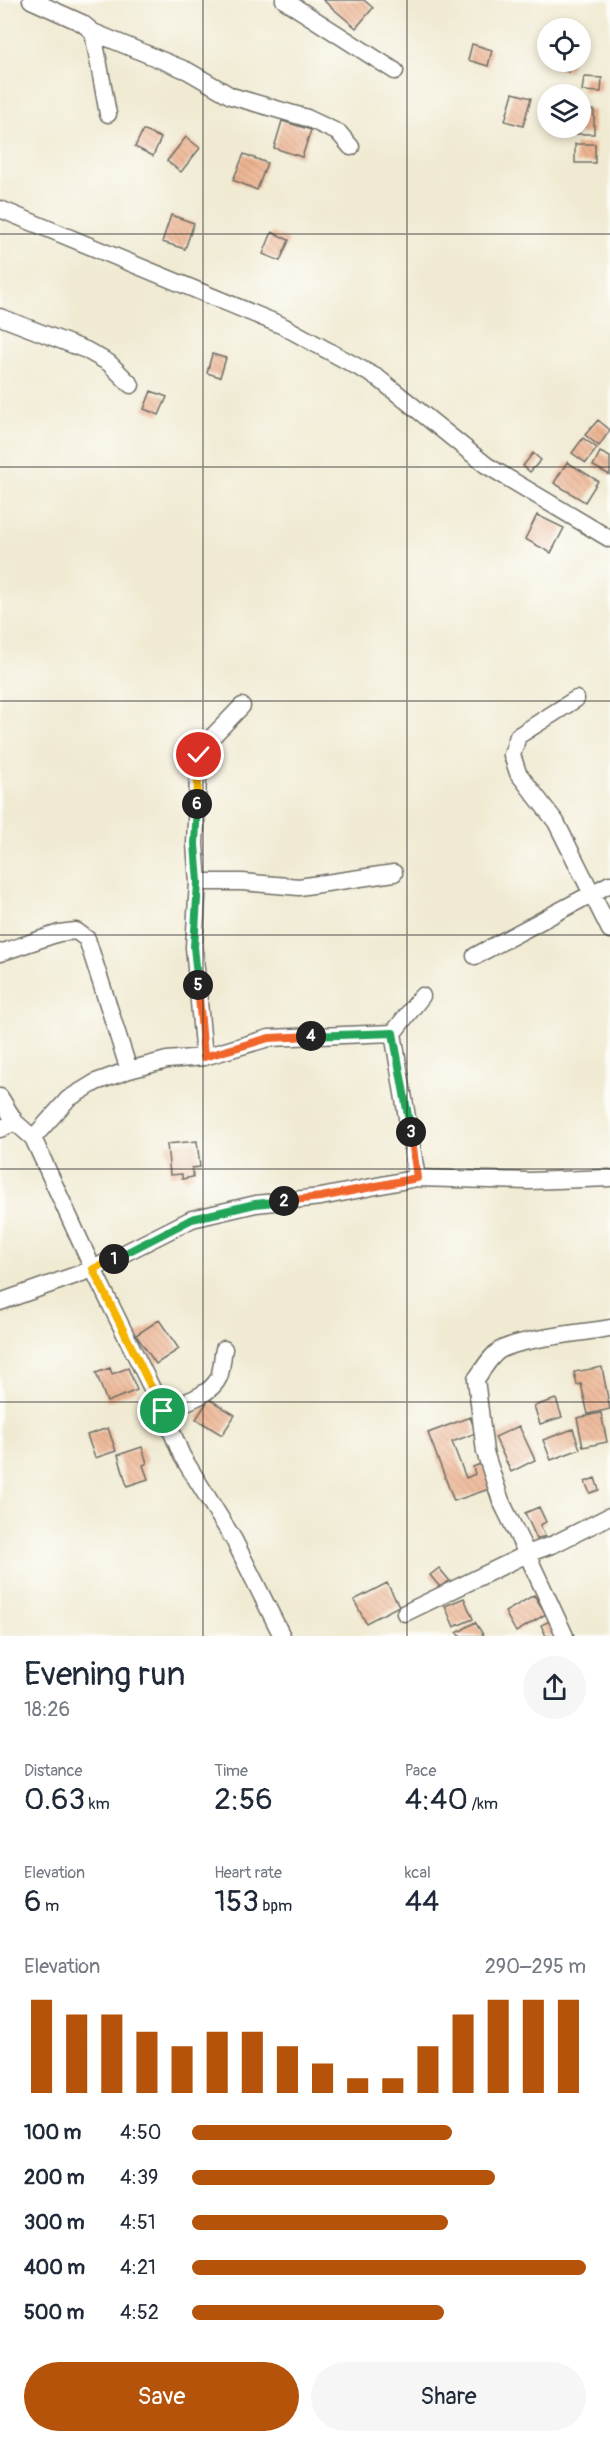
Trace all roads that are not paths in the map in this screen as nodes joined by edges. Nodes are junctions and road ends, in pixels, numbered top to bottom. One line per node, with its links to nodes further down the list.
1 (31, 0): 3 (street)
2 (284, 0): 4 (street)
3 (93, 32): 5 (street); 6 (street)
4 (395, 71)
5 (108, 114)
6 (351, 147)
7 (0, 209): 10 (street)
8 (0, 317): 9 (street)
9 (131, 385)
10 (610, 539)
11 (576, 699): 16 (street)
12 (242, 706): 14 (street)
13 (394, 873): 14 (street)
14 (198, 882): 22 (street)
15 (610, 884): 16 (street)
16 (591, 893): 17 (street); 19 (street)
17 (610, 930)
18 (0, 953): 23 (street)
19 (475, 956)
20 (422, 996): 21 (street)
21 (393, 1033): 22 (street); 27 (street)
22 (204, 1057): 23 (street)
23 (129, 1070): 26 (street)
24 (0, 1097): 25 (street)
25 (8, 1126): 26 (street)
26 (33, 1138): 29 (street)
27 (417, 1178): 28 (street); 29 (street)
28 (610, 1178)
29 (93, 1269): 30 (street); 33 (street)
30 (0, 1302)
31 (610, 1328): 35 (street)
32 (224, 1349): 33 (street)
33 (163, 1411): 37 (street)
34 (610, 1516): 35 (street)
35 (527, 1554): 36 (street); 38 (street)
36 (405, 1613)
37 (282, 1636)
38 (566, 1636)

